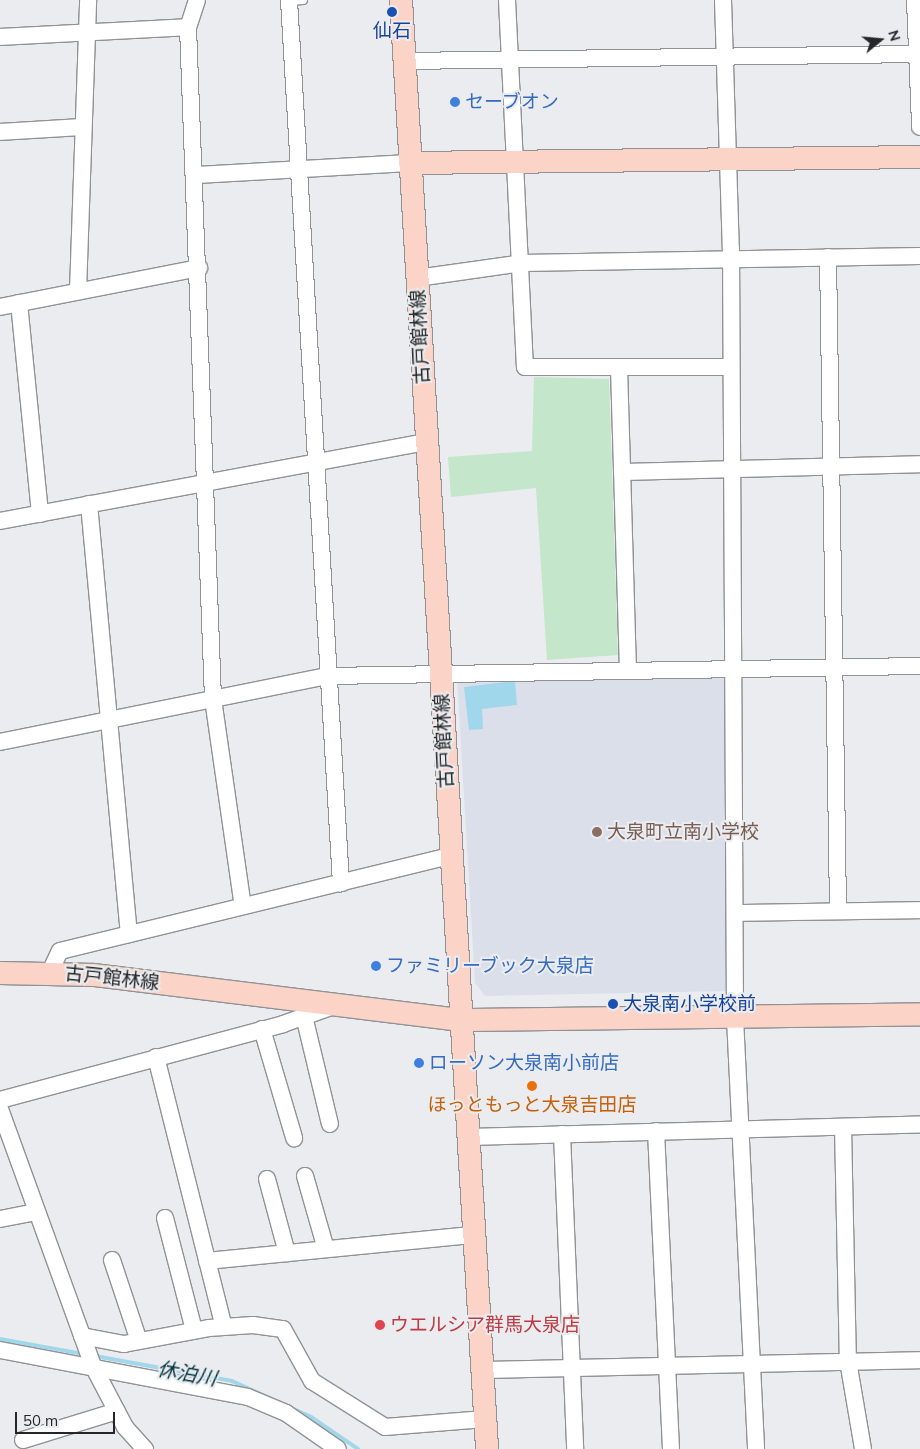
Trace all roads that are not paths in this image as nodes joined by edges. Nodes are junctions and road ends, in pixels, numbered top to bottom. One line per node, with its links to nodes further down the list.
1 (88, 0): 9 (street)
2 (197, 0): 8 (street)
3 (294, 0): 22 (street)
4 (401, 0): 14 (main road, 古戸館林線)
5 (507, 0): 13 (street)
6 (723, 0): 12 (street)
7 (915, 0): 11 (street)
8 (188, 27): 9 (street); 23 (street)
9 (86, 34): 10 (street); 15 (street)
10 (0, 37)
11 (919, 54): 12 (street); 16 (street)
12 (725, 55): 13 (street); 19 (street)
13 (510, 58): 14 (street); 20 (street)
14 (404, 61): 21 (main road, 古戸館林線)
15 (82, 127): 17 (street); 30 (street)
16 (920, 127)
17 (0, 132)
18 (920, 157): 19 (main road)
19 (727, 159): 20 (main road); 26 (street)
20 (516, 162): 21 (main road); 27 (street)
21 (410, 163): 22 (street); 29 (main road, 古戸館林線)
22 (299, 170): 23 (street); 36 (street)
23 (196, 175): 28 (street)
24 (920, 256): 25 (street)
25 (828, 257): 26 (street); 38 (street)
26 (729, 259): 27 (street); 33 (street)
27 (522, 263): 29 (street); 34 (street)
28 (199, 268): 30 (street); 41 (street)
29 (417, 278): 35 (main road, 古戸館林線)
30 (78, 291): 31 (street)
31 (19, 303): 32 (street); 43 (street)
32 (0, 307)
33 (729, 367): 34 (street); 39 (street)
34 (619, 368): 40 (street)
35 (427, 442): 36 (street); 49 (main road, 古戸館林線)
36 (317, 460): 41 (street); 50 (street)
37 (920, 464): 38 (street)
38 (829, 466): 39 (street); 45 (street)
39 (730, 470): 40 (street); 48 (street)
40 (622, 472): 47 (street)
41 (205, 480): 42 (street); 51 (street)
42 (89, 504): 43 (street); 52 (street)
43 (40, 514): 44 (street)
44 (0, 521)
45 (834, 666): 46 (street); 48 (street); 58 (street)
46 (920, 666)
47 (628, 668): 48 (street); 49 (street)
48 (732, 668): 59 (street)
49 (440, 670): 50 (street); 54 (main road, 古戸館林線)
50 (328, 676): 51 (street); 55 (street)
51 (213, 699): 52 (street); 56 (street)
52 (109, 720): 53 (street); 60 (street)
53 (0, 742)
54 (451, 856): 55 (street); 67 (main road, 古戸館林線)
55 (341, 883): 56 (street)
56 (243, 906): 60 (street)
57 (920, 910): 58 (street)
58 (838, 911): 59 (street)
59 (735, 913): 66 (street)
60 (129, 934): 61 (street)
61 (50, 972): 62 (main road, 古戸館林線); 63 (main road, 古戸館林線)
62 (0, 973)
63 (339, 1004): 65 (street); 67 (main road, 古戸館林線)
64 (920, 1014): 66 (main road)
65 (304, 1016): 68 (street); 72 (street)
66 (735, 1018): 67 (main road); 75 (street)
67 (460, 1020): 78 (main road)
68 (262, 1029): 69 (street); 79 (street)
69 (156, 1057): 70 (street); 89 (street)
70 (0, 1100)
71 (0, 1109): 82 (street)
72 (330, 1124)
73 (920, 1124): 74 (street)
74 (844, 1127): 75 (street); 96 (street)
75 (740, 1129): 76 (street); 97 (street)
76 (656, 1131): 77 (street); 98 (street)
77 (562, 1134): 78 (street); 100 (street)
78 (468, 1137): 85 (main road)
79 (294, 1138)
80 (305, 1176): 86 (street)
81 (267, 1179): 87 (street)
82 (35, 1212): 84 (street); 92 (street)
83 (166, 1218): 91 (street)
84 (0, 1219)
85 (474, 1235): 86 (street); 101 (main road)
86 (326, 1249): 87 (street)
87 (287, 1253): 89 (street)
88 (112, 1260): 93 (street)
89 (207, 1261): 90 (street)
90 (224, 1327): 91 (street); 103 (street)
91 (194, 1330): 93 (street)
92 (84, 1341): 93 (street); 99 (street)
93 (139, 1341)
94 (0, 1350): 99 (street)
95 (920, 1360): 96 (street)
96 (848, 1361): 97 (street); 111 (street)
97 (753, 1363): 98 (street); 110 (street)
98 (668, 1365): 100 (street); 109 (street)
99 (94, 1366): 102 (street); 106 (street)
100 (572, 1368): 101 (street); 108 (street)
101 (482, 1370): 103 (main road)
102 (118, 1411): 104 (street); 105 (street)
103 (485, 1419): 107 (main road)
104 (23, 1440)
105 (145, 1449)
106 (338, 1449)
107 (487, 1449)
108 (575, 1449)
109 (671, 1449)
110 (756, 1449)
111 (863, 1449)

